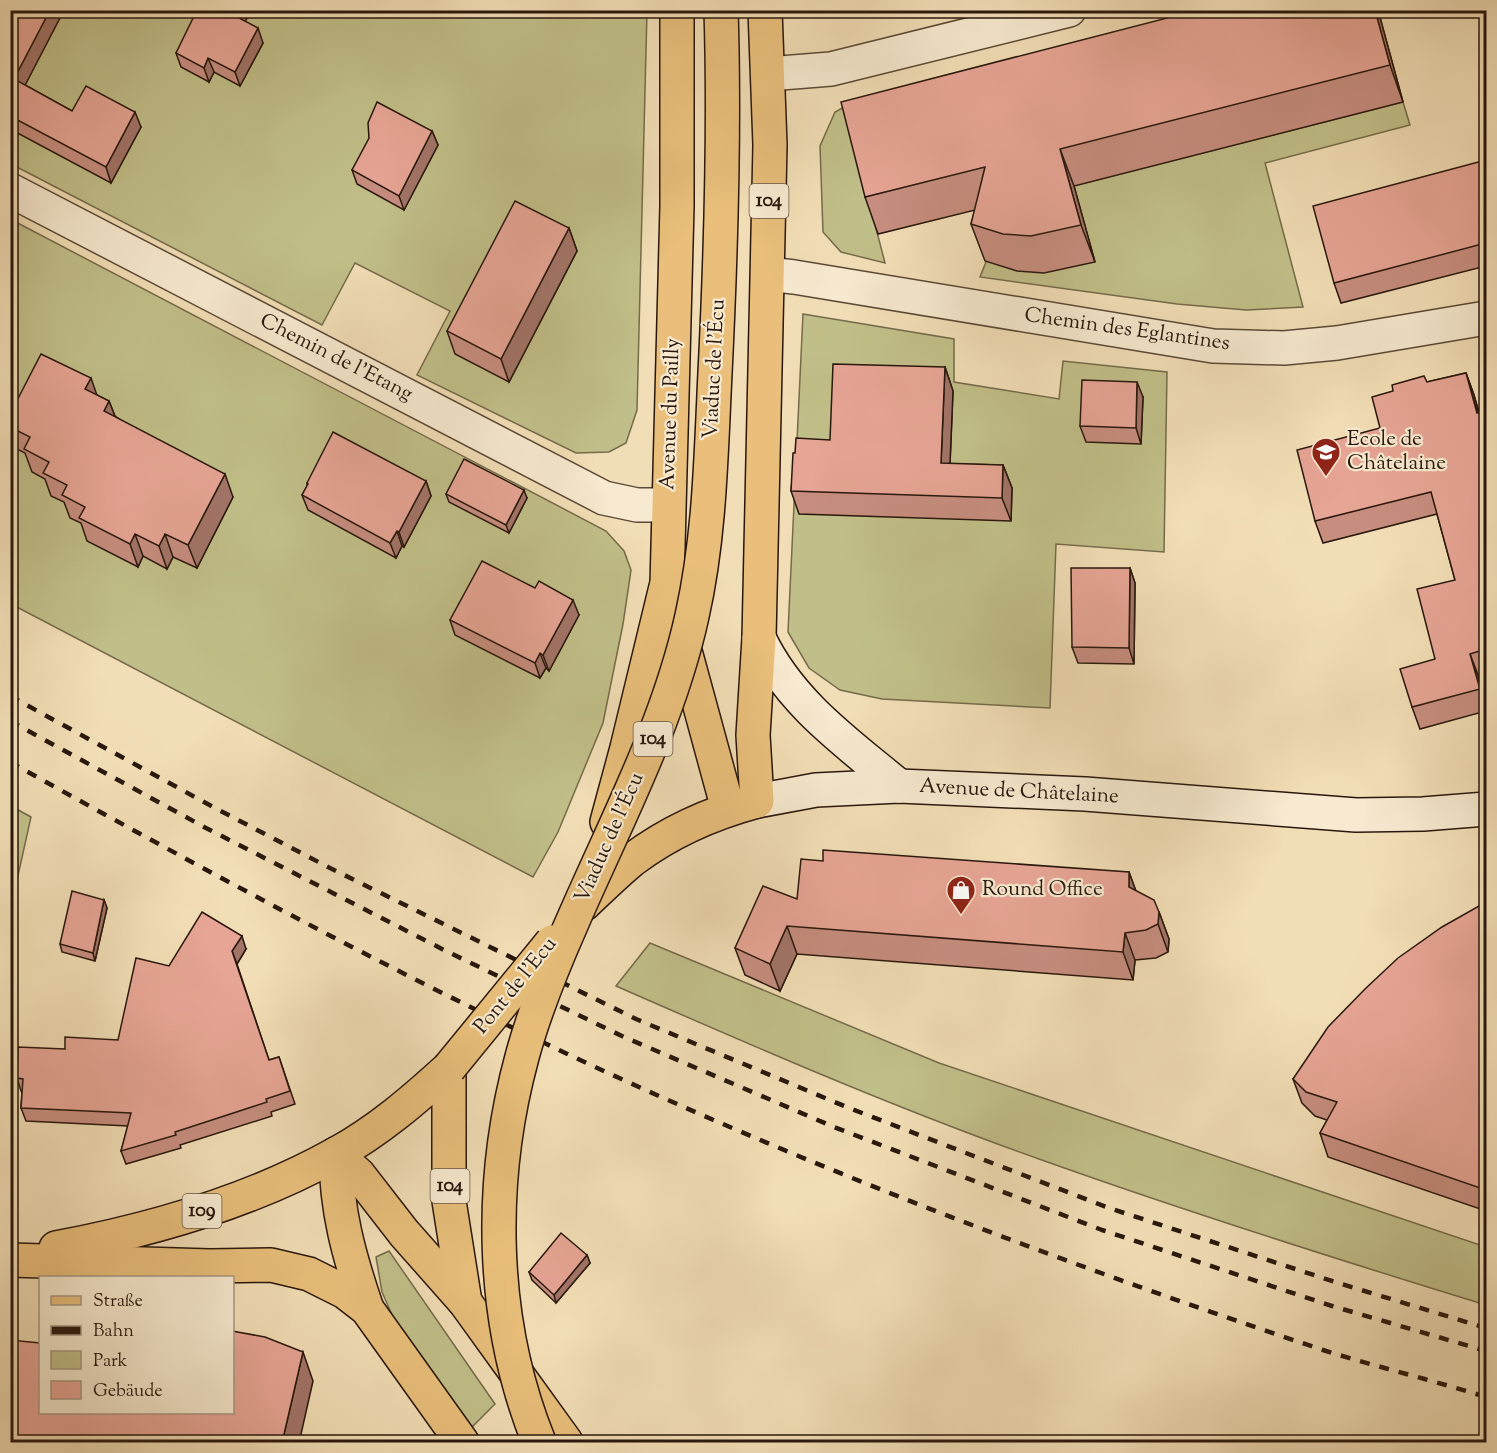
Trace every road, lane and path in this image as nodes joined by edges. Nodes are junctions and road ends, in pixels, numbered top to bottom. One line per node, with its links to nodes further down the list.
1 (677, 10): 9 (main road, Avenue du Pailly / 104)
2 (721, 10): 22 (main road, Viaduc de l'Écu / 104, bridge)
3 (765, 10): 5 (main road, 104)
4 (1069, 10): 5 (street)
5 (768, 74): 7 (main road, 104)
6 (10, 190): 9 (street, Chemin de l'Etang)
7 (768, 274): 8 (street, Chemin des Eglantines); 11 (main road, 104)
8 (1486, 318)
9 (668, 505): 10 (main road, Avenue du Pailly / 104)
10 (667, 585): 13 (main road, Avenue du Pailly / 104); 15 (main road, 104)
11 (759, 638): 12 (street); 13 (main road, 104)
12 (899, 786): 13 (street, Avenue de Châtelaine / 109); 14 (street, Avenue de Châtelaine / 109)
13 (743, 805): 15 (main road, Avenue de Châtelaine / 109)
14 (1486, 809)
15 (584, 904): 16 (main road, Pont de l'Ecu / 109, bridge)
16 (449, 1068): 17 (main road, 109); 19 (main road, 104)
17 (336, 1154): 18 (main road, 109); 19 (main road, 104); 20 (main road)
18 (10, 1258): 20 (main road)
19 (465, 1302): 23 (main road, 104)
20 (367, 1309): 21 (main road)
21 (462, 1443)
22 (538, 1443)
23 (566, 1443)

